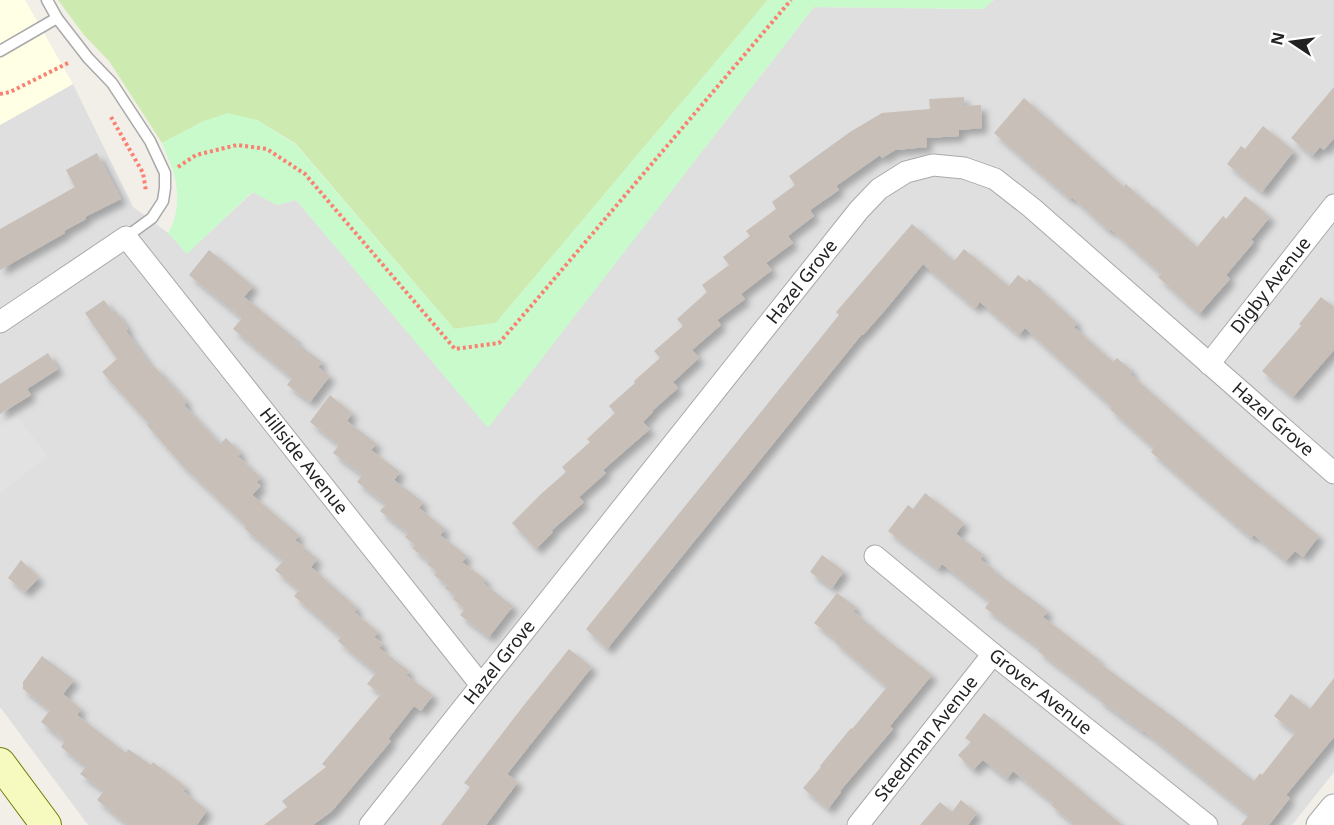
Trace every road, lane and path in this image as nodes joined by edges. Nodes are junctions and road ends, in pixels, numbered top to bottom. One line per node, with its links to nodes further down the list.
1 (47, 0): 3 (lane)
2 (790, 0): 8 (path)
3 (57, 18): 4 (lane); 8 (lane)
4 (0, 51)
5 (72, 61): 6 (path)
6 (0, 94)
7 (110, 115): 9 (path)
8 (165, 173): 9 (path); 11 (lane)
9 (143, 178): 11 (path)
10 (1334, 205): 13 (street, Digby Avenue)
11 (133, 232): 12 (street); 17 (street, Hillside Avenue)
12 (0, 322)
13 (1209, 364): 14 (street, Hazel Grove); 17 (street, Hazel Grove)
14 (1334, 473)
15 (875, 556): 16 (street, Grover Avenue)
16 (993, 654): 22 (street, Steedman Avenue); 23 (street, Grover Avenue)
17 (481, 685): 21 (street, Hazel Grove)
18 (0, 763): 20 (main road)
19 (1334, 808): 24 (street)
20 (46, 825)
21 (370, 825)
22 (858, 825)
23 (1208, 825)
24 (1320, 825)

